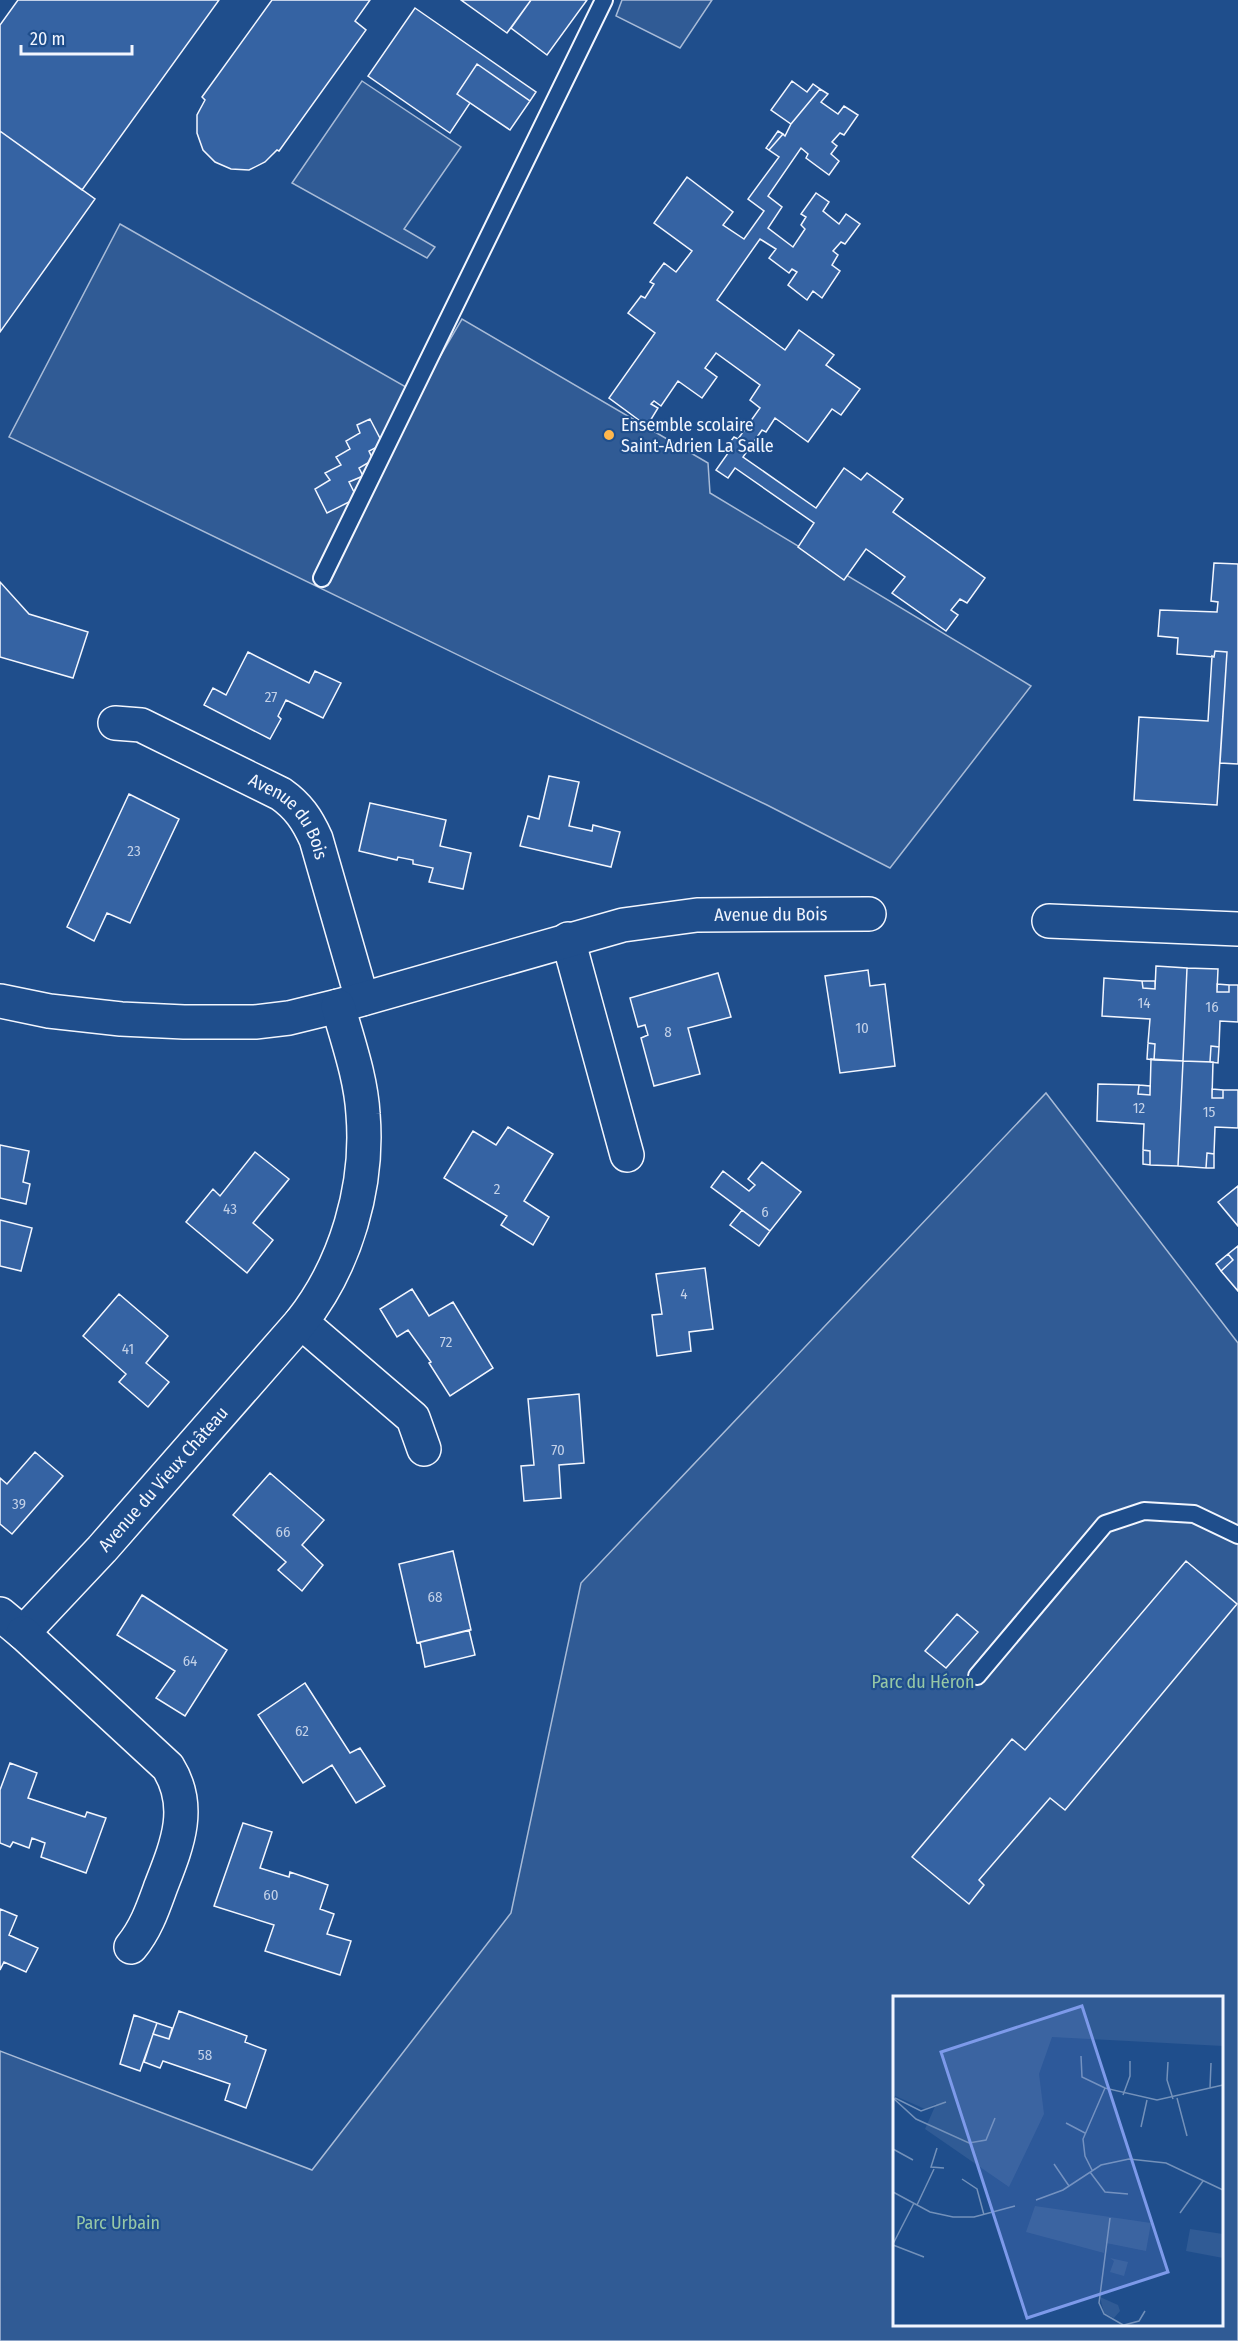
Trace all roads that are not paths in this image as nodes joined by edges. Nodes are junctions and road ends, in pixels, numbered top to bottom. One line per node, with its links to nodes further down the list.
1 (604, 0): 2 (lane)
2 (322, 578)
3 (115, 723): 9 (street, Avenue du Bois)
4 (869, 914): 7 (street, Avenue du Bois)
5 (1049, 921): 6 (street)
6 (1238, 929)
7 (568, 939): 9 (street, Avenue du Bois); 10 (street)
8 (0, 1001): 9 (street, Avenue du Bois)
9 (350, 1003): 11 (street, Avenue du Vieux Château)
10 (627, 1155)
11 (301, 1322): 12 (street); 14 (street, Avenue du Vieux Château)
12 (424, 1449)
13 (1238, 1535): 15 (lane)
14 (11, 1623): 16 (street, Avenue du Vieux Château)
15 (977, 1676)
16 (131, 1947)

